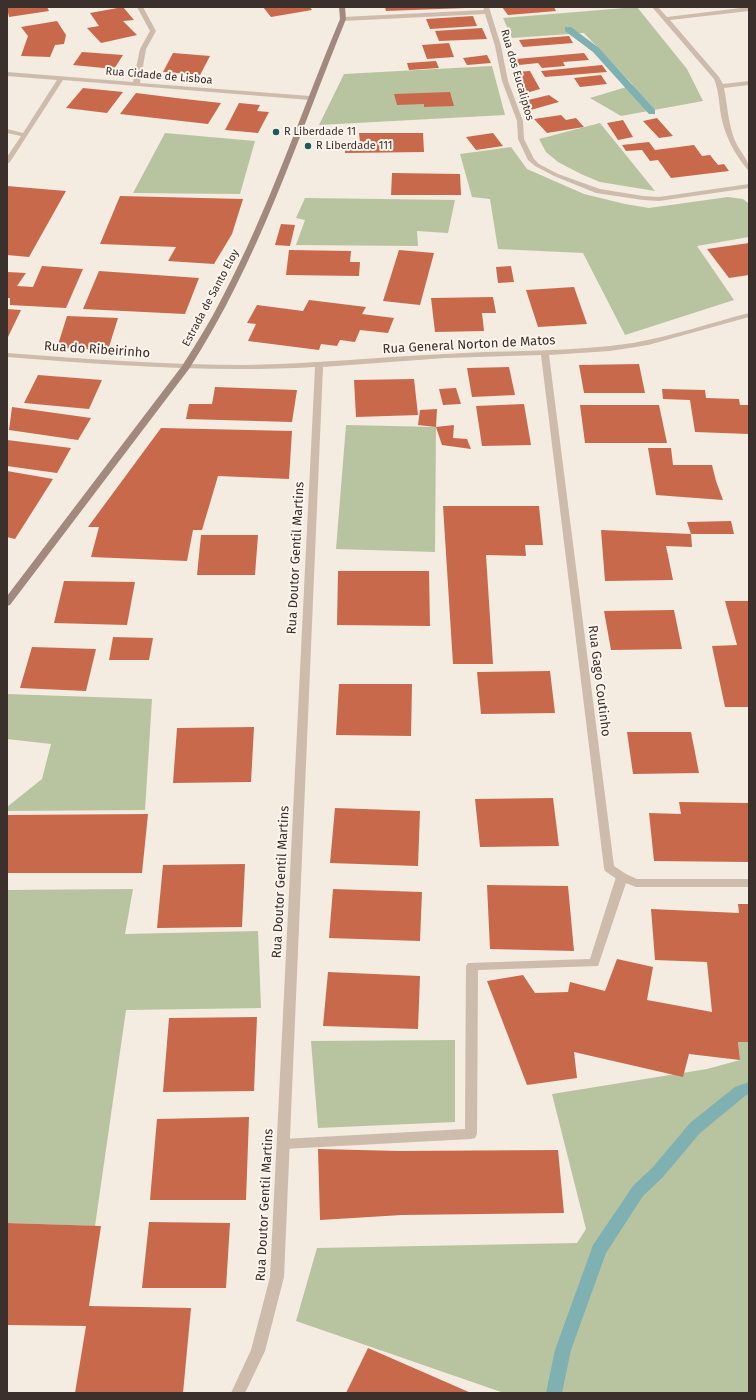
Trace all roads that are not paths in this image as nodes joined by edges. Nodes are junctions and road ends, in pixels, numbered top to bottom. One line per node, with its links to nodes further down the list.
1 (140, 7): 11 (street)
2 (342, 7): 6 (main road, Estrada de Santo Eloy)
3 (655, 7): 7 (street)
4 (487, 9): 6 (street); 18 (street, Rua dos Eucaliptos)
5 (749, 9): 7 (street)
6 (343, 19): 13 (main road, Estrada de Santo Eloy)
7 (666, 19): 12 (street)
8 (7, 74): 9 (street, Rua Cidade de Lisboa)
9 (61, 78): 11 (street, Rua Cidade de Lisboa); 15 (street)
10 (749, 83): 12 (street)
11 (136, 84): 13 (street, Rua Cidade de Lisboa)
12 (721, 86): 17 (street)
13 (310, 98): 23 (main road, Estrada de Santo Eloy)
14 (7, 131): 15 (street)
15 (25, 135): 16 (street)
16 (7, 162)
17 (749, 168)
18 (749, 186)
19 (749, 315): 20 (street, Rua General Norton de Matos)
20 (545, 353): 22 (street, Rua General Norton de Matos); 25 (street, Rua Gago Coutinho)
21 (7, 355): 23 (street, Rua do Ribeirinho)
22 (319, 365): 23 (street, Rua General Norton de Matos); 27 (street, Rua Doutor Gentil Martins)
23 (186, 367): 24 (main road, Estrada de Santo Eloy)
24 (7, 604)
25 (622, 877): 26 (street, Rua Gago Coutinho); 27 (street)
26 (749, 883)
27 (283, 1144): 28 (street, Rua Doutor Gentil Martins)
28 (238, 1393)

